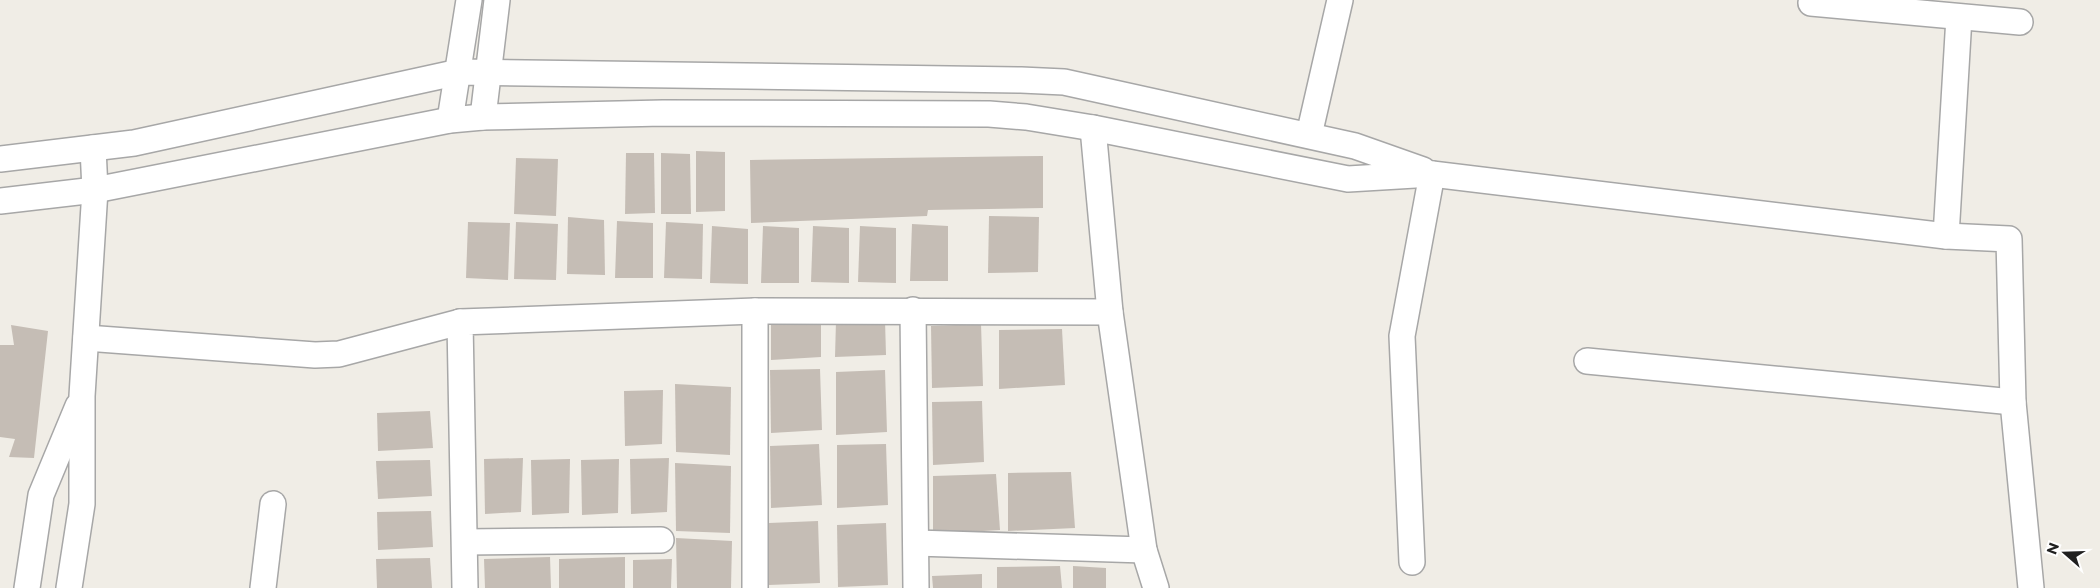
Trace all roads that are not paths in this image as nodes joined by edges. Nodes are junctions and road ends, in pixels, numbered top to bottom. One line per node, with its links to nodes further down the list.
1 (469, 0): 7 (street)
2 (497, 0): 8 (street)
3 (1340, 0): 12 (street)
4 (1811, 3): 5 (street)
5 (1959, 16): 6 (street); 18 (street)
6 (2020, 22)
7 (459, 72): 8 (street); 10 (street); 13 (street)
8 (487, 73): 9 (street); 12 (street)
9 (483, 117): 10 (street); 11 (street)
10 (450, 120): 16 (street)
11 (1094, 128): 15 (street); 21 (street)
12 (1310, 135): 15 (street)
13 (93, 148): 14 (street); 16 (street)
14 (0, 159)
15 (1432, 174): 18 (street); 32 (street)
16 (95, 190): 17 (street); 23 (street)
17 (0, 201)
18 (1946, 236): 26 (street)
19 (913, 310): 20 (street); 21 (street); 30 (street)
20 (755, 311): 22 (street); 37 (street)
21 (1110, 312): 31 (street)
22 (460, 322): 23 (street); 29 (street)
23 (86, 338): 25 (street)
24 (1587, 361): 26 (street)
25 (82, 396): 33 (street); 34 (street)
26 (2013, 402): 40 (street)
27 (273, 504): 35 (street)
28 (660, 540): 29 (street)
29 (465, 542): 36 (street)
30 (916, 543): 31 (street); 38 (street)
31 (1144, 550): 39 (street)
32 (1412, 562)
33 (27, 588)
34 (70, 588)
35 (263, 588)
36 (465, 588)
37 (755, 588)
38 (916, 588)
39 (1156, 588)
40 (2032, 588)

